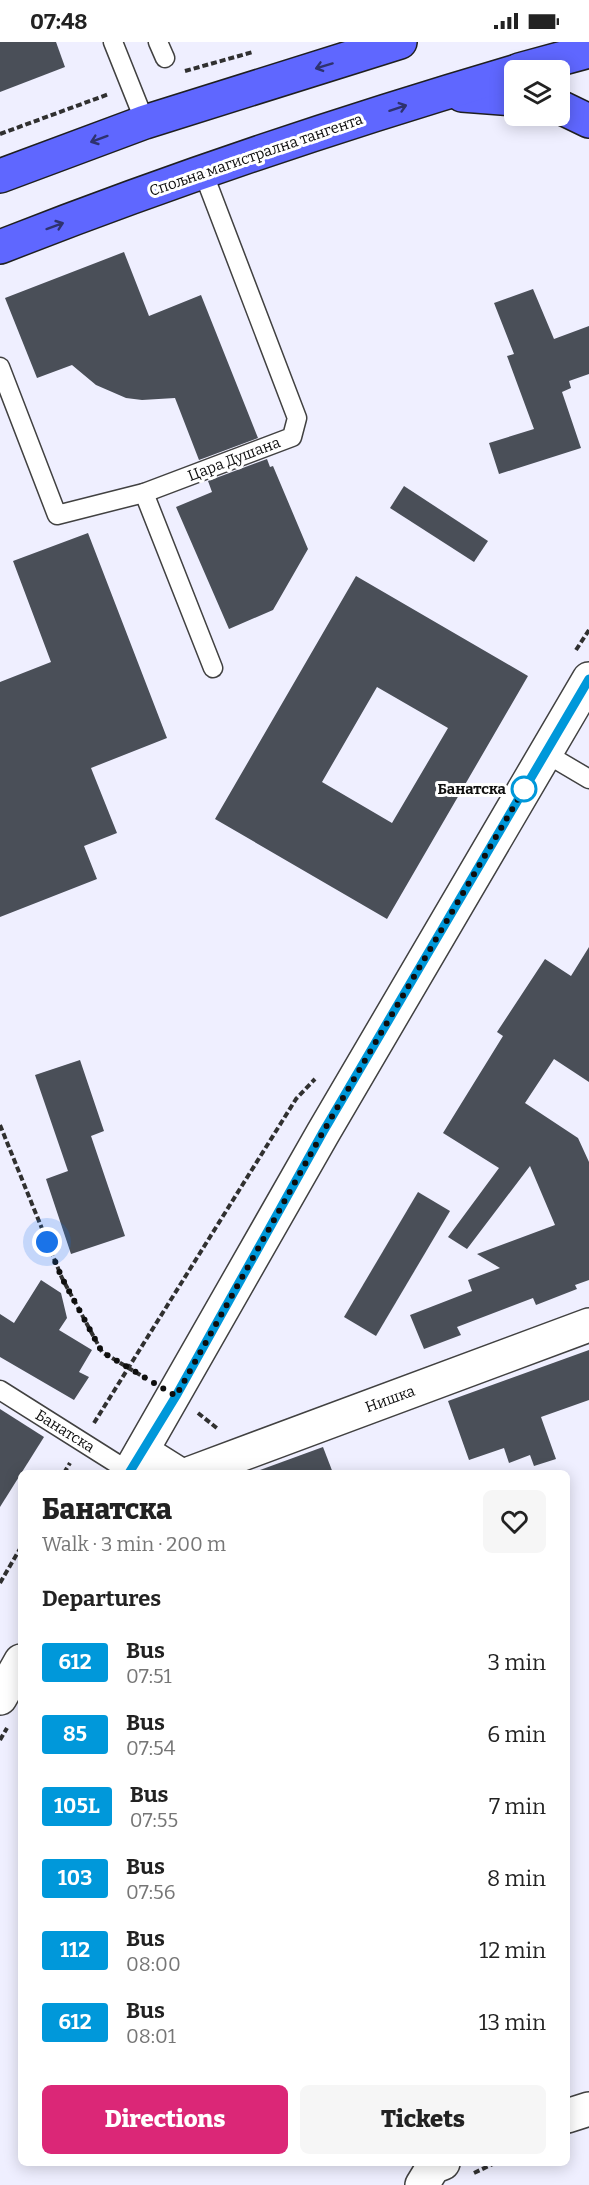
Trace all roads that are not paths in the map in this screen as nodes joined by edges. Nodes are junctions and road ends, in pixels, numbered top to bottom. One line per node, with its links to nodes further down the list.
1 (113, 42): 11 (lane)
2 (400, 42): 3 (main road)
3 (366, 47): 11 (main road, one-way to 11)
4 (589, 51): 5 (main road)
5 (556, 60)
6 (504, 75): 7 (main road, Спољна магистрална тангента)
7 (439, 94): 8 (main road); 12 (main road, Спољна магистрална тангента, one-way to 7)
8 (504, 98)
9 (570, 112): 10 (main road)
10 (589, 121)
11 (145, 122): 13 (main road, one-way to 13)
12 (203, 172): 14 (main road, Спољна магистрална тангента, one-way to 12); 16 (lane, Цара Душана)
13 (0, 176)
14 (0, 247)
15 (0, 367): 16 (lane, Цара Душана)
16 (144, 493): 17 (lane)
17 (213, 668)
18 (580, 668): 19 (street)
19 (545, 753): 20 (lane); 23 (street)
20 (589, 779)
21 (589, 1325): 25 (street, Нишка)
22 (0, 1390): 23 (lane, Банатска)
23 (134, 1465): 24 (street)
24 (161, 1470)
25 (199, 1470)
26 (18, 1666): 27 (street)
27 (0, 1698)
28 (589, 2109): 29 (street)
29 (570, 2115)

